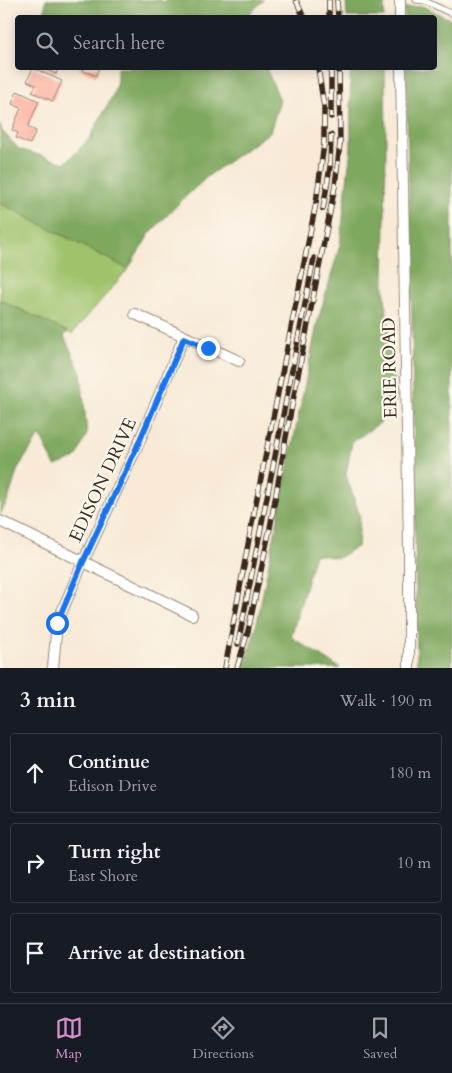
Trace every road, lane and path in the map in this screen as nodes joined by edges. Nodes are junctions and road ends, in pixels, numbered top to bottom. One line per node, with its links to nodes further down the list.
1 (400, 0): 4 (street)
2 (416, 0): 3 (lane)
3 (452, 14)
4 (400, 15)
5 (401, 70): 13 (street, ERIE ROAD)
6 (135, 314): 7 (street)
7 (184, 338): 8 (street); 10 (street, EDISON DRIVE)
8 (239, 361)
9 (0, 521): 10 (street)
10 (83, 562): 11 (street); 12 (street, EDISON DRIVE)
11 (192, 615)
12 (53, 668)
13 (409, 668)

